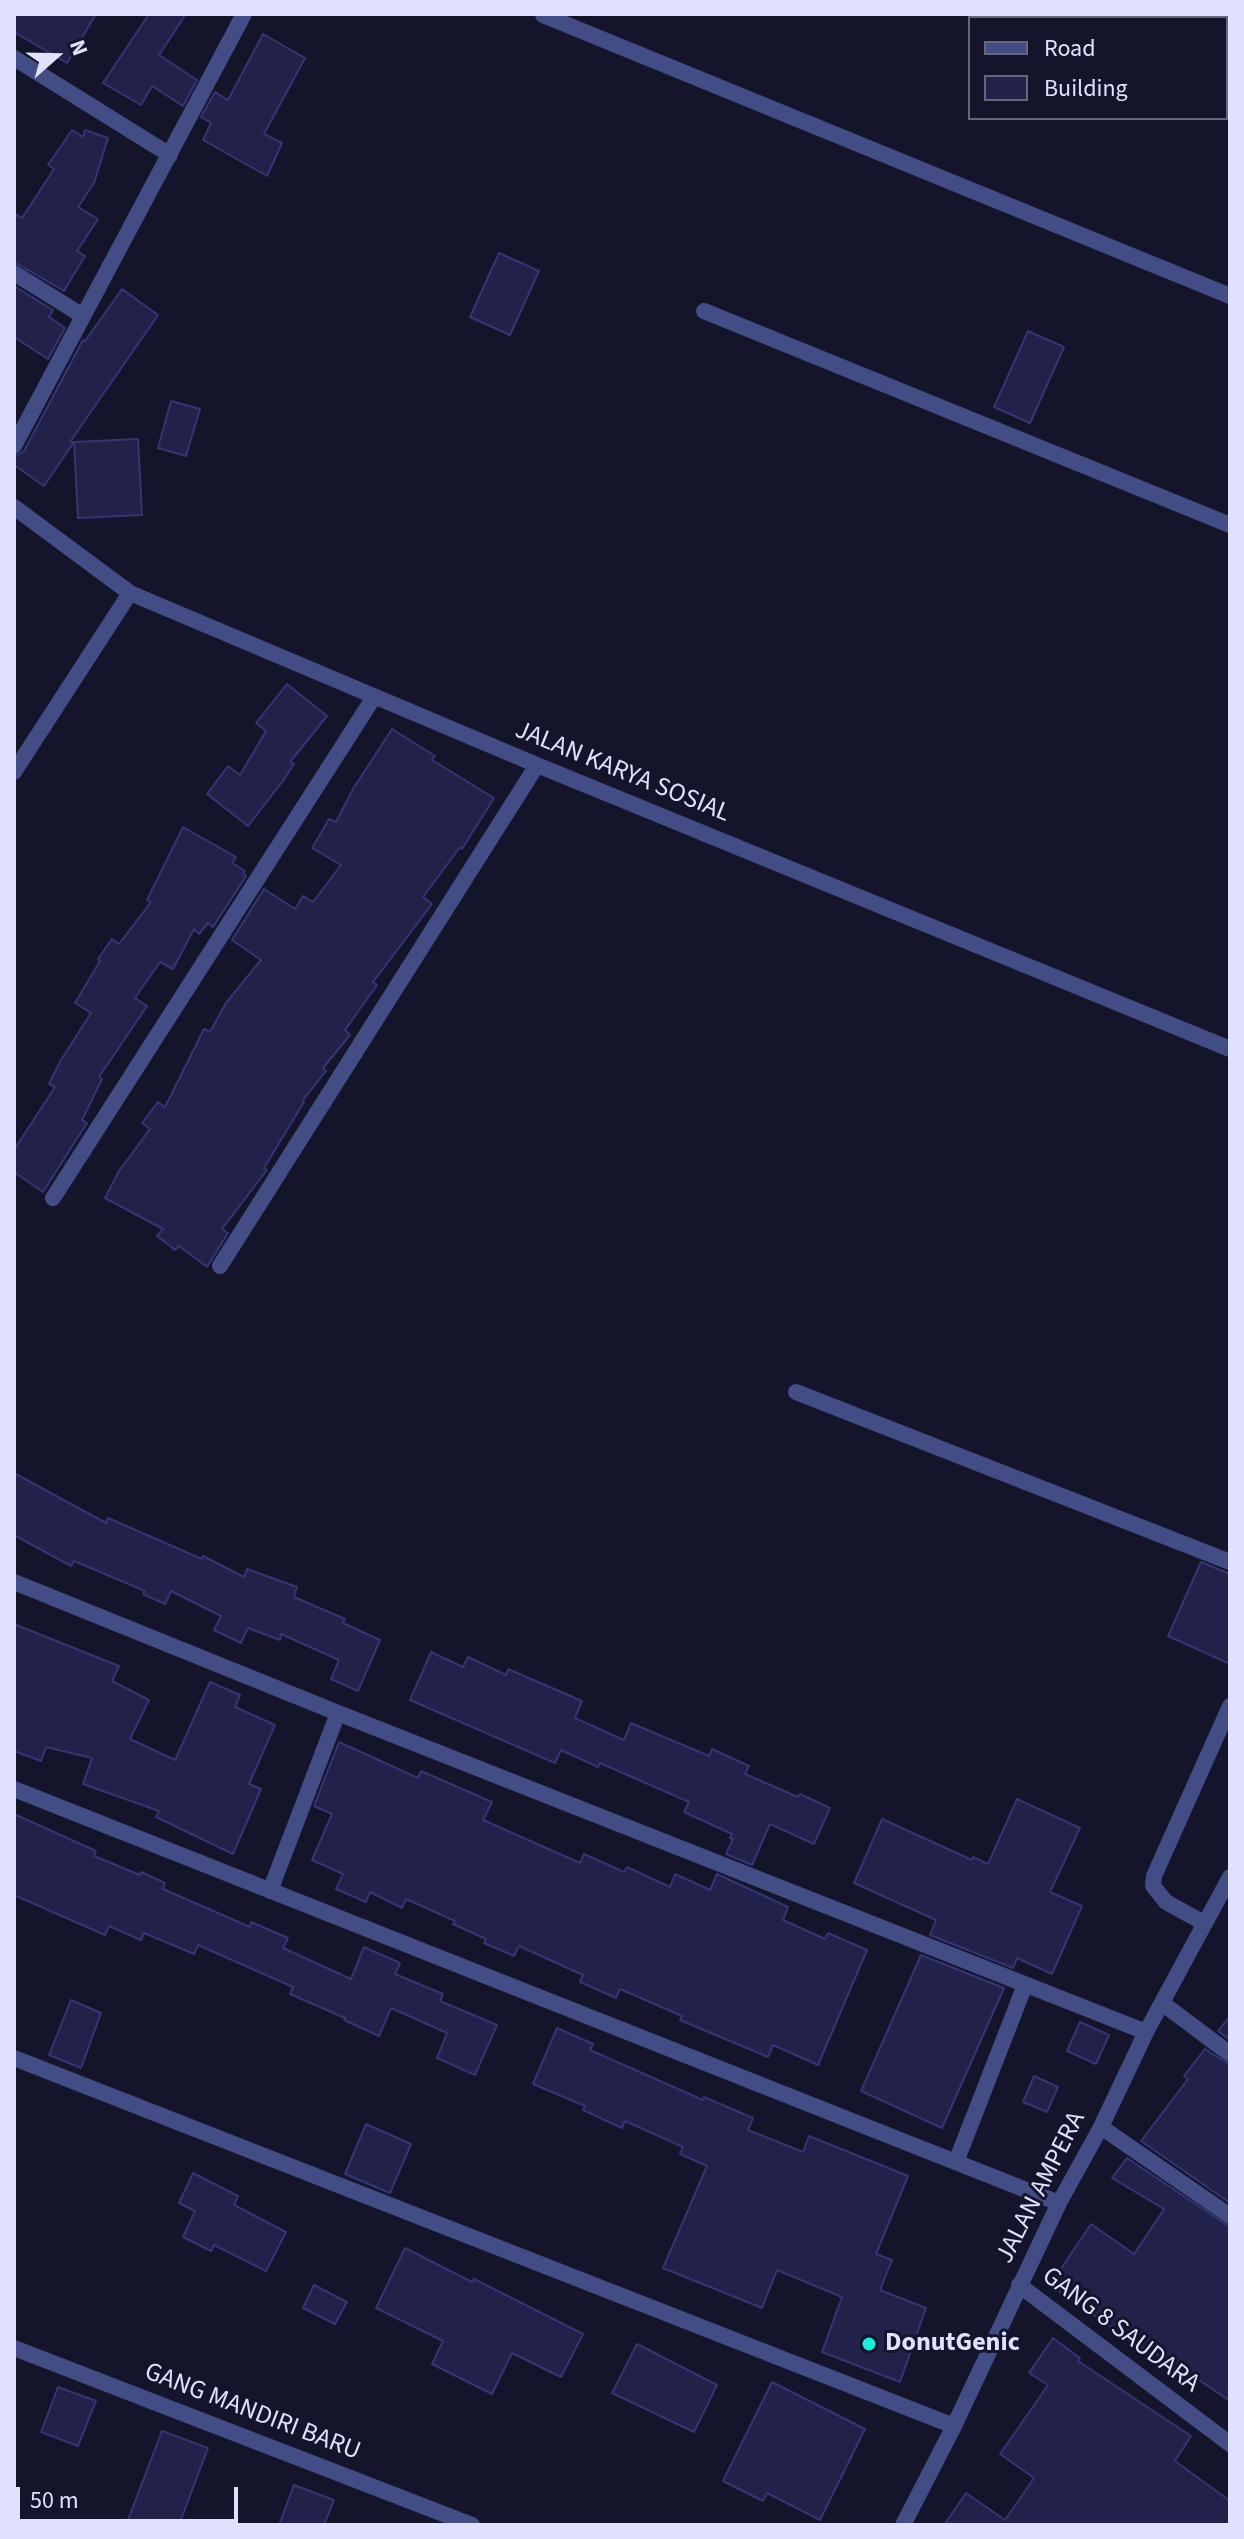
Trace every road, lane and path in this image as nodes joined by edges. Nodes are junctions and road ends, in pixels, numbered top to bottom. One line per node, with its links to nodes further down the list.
1 (244, 14): 4 (street)
2 (543, 15): 6 (street)
3 (14, 58): 4 (street)
4 (170, 155): 8 (street)
5 (14, 273): 8 (street)
6 (1230, 296)
7 (704, 311): 11 (street)
8 (83, 316): 9 (street)
9 (14, 446)
10 (14, 507): 12 (street, JALAN KARYA SOSIAL)
11 (1230, 525)
12 (130, 593): 13 (street, JALAN KARYA SOSIAL); 15 (street)
13 (374, 697): 14 (street, JALAN KARYA SOSIAL); 17 (street)
14 (537, 765): 16 (street, JALAN KARYA SOSIAL); 18 (street)
15 (14, 772)
16 (1230, 1049)
17 (53, 1198)
18 (220, 1266)
19 (796, 1392): 20 (street)
20 (1230, 1562)
21 (14, 1582): 23 (street)
22 (1230, 1706): 27 (street)
23 (338, 1713): 26 (street); 28 (street)
24 (14, 1789): 26 (street)
25 (1228, 1885): 27 (street, JALAN AMPERA)
26 (270, 1891): 34 (street)
27 (1199, 1920): 29 (street, JALAN AMPERA)
28 (1025, 1985): 30 (street); 34 (street)
29 (1162, 2003): 30 (street, JALAN AMPERA); 31 (street)
30 (1146, 2032): 33 (street, JALAN AMPERA)
31 (1230, 2054)
32 (14, 2058): 39 (street)
33 (1101, 2127): 35 (street, JALAN AMPERA); 36 (street)
34 (956, 2162): 35 (street)
35 (1059, 2203): 37 (street, JALAN AMPERA)
36 (1230, 2216)
37 (1019, 2285): 39 (street, JALAN AMPERA); 40 (street, GANG 8 SAUDARA)
38 (14, 2348): 41 (street, GANG MANDIRI BARU)
39 (954, 2426): 42 (street, JALAN AMPERA)
40 (1230, 2444)
41 (472, 2525)
42 (903, 2525)

